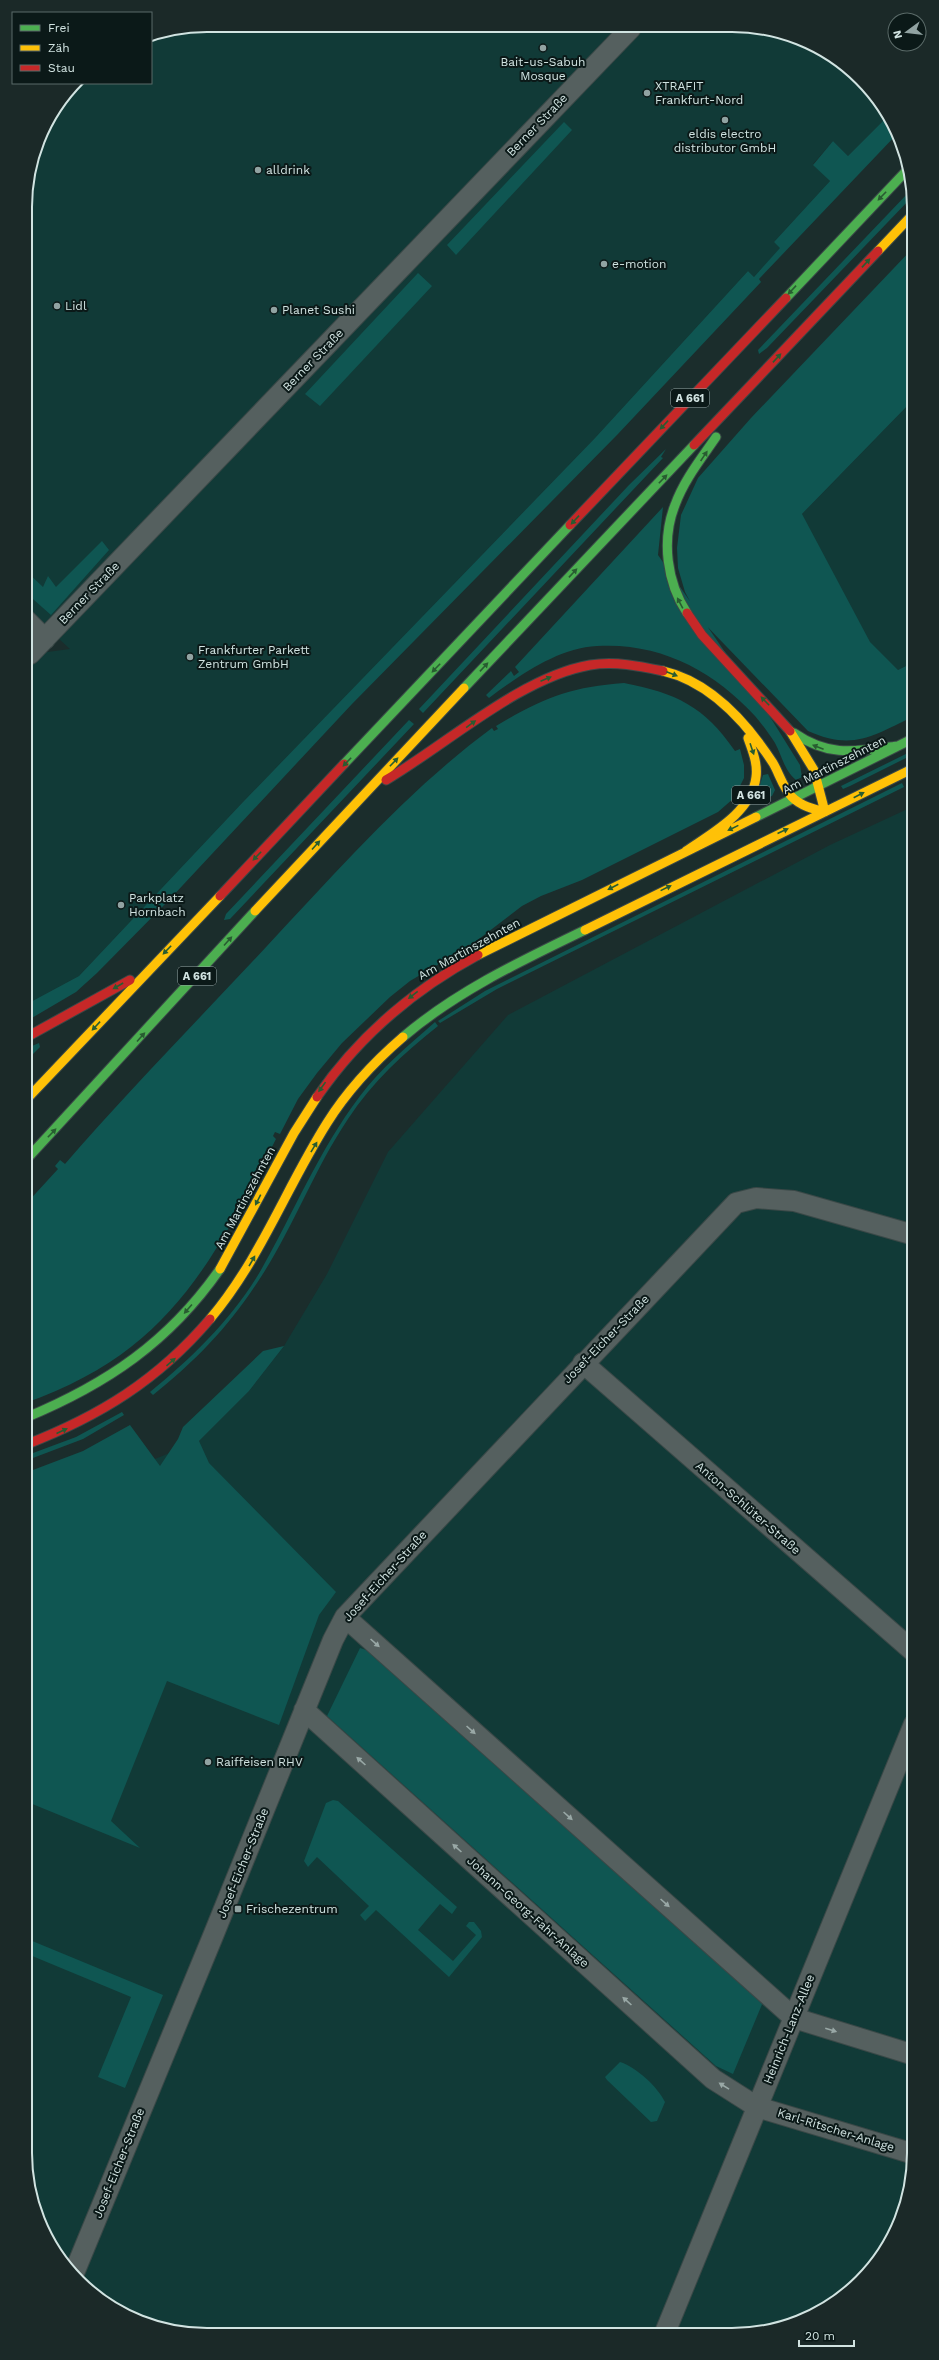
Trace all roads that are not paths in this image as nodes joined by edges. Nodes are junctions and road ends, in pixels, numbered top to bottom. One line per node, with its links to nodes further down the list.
1 (627, 32): 6 (street, Berner Straße)
2 (904, 173): 18 (main road, A 661, one-way to 18)
3 (907, 220): 4 (main road, A 661, one-way to 3)
4 (750, 387): 9 (main road, A 661, one-way to 4); 14 (main road, A 661, one-way to 4)
5 (32, 627): 6 (street)
6 (45, 639): 7 (street, Berner Straße)
7 (32, 652)
8 (736, 714): 14 (main road, A 661, one-way to 8); 15 (main road, A 661); 17 (main road, A 661, one-way to 17)
9 (790, 730): 11 (main road, A 661, one-way to 9); 13 (main road, A 661)
10 (907, 742): 11 (main road, Am Martinszehnten)
11 (898, 746): 13 (main road, Am Martinszehnten)
12 (907, 771): 16 (main road, one-way to 12)
13 (820, 786): 15 (main road, Am Martinszehnten); 16 (main road, A 661)
14 (367, 790): 21 (main road, A 661, one-way to 14)
15 (793, 799): 16 (main road); 17 (main road, Am Martinszehnten, one-way to 17)
16 (824, 812): 25 (main road, one-way to 16)
17 (686, 851): 24 (main road, Am Martinszehnten, one-way to 24)
18 (152, 967): 19 (main road, A 661, one-way to 19); 20 (main road, A 661, one-way to 20)
19 (32, 1034)
20 (32, 1094)
21 (32, 1154)
22 (907, 1233): 23 (street, Josef-Eicher-Straße)
23 (583, 1363): 26 (street, Josef-Eicher-Straße); 27 (street, Anton-Schlüter-Straße)
24 (32, 1415)
25 (32, 1442)
26 (345, 1617): 28 (street, Josef-Eicher-Straße); 30 (street, one-way to 30)
27 (907, 1646)
28 (304, 1710): 32 (street, Johann-Georg-Fahr-Anlage, one-way to 28); 34 (street, Josef-Eicher-Straße)
29 (907, 1741): 30 (street, Heinrich-Lanz-Allee)
30 (794, 2018): 31 (street, one-way to 31); 32 (street, Heinrich-Lanz-Allee)
31 (907, 2053)
32 (757, 2107): 33 (street, Karl-Ritscher-Anlage); 35 (street, Heinrich-Lanz-Allee)
33 (907, 2152)
34 (76, 2269)
35 (667, 2328)

